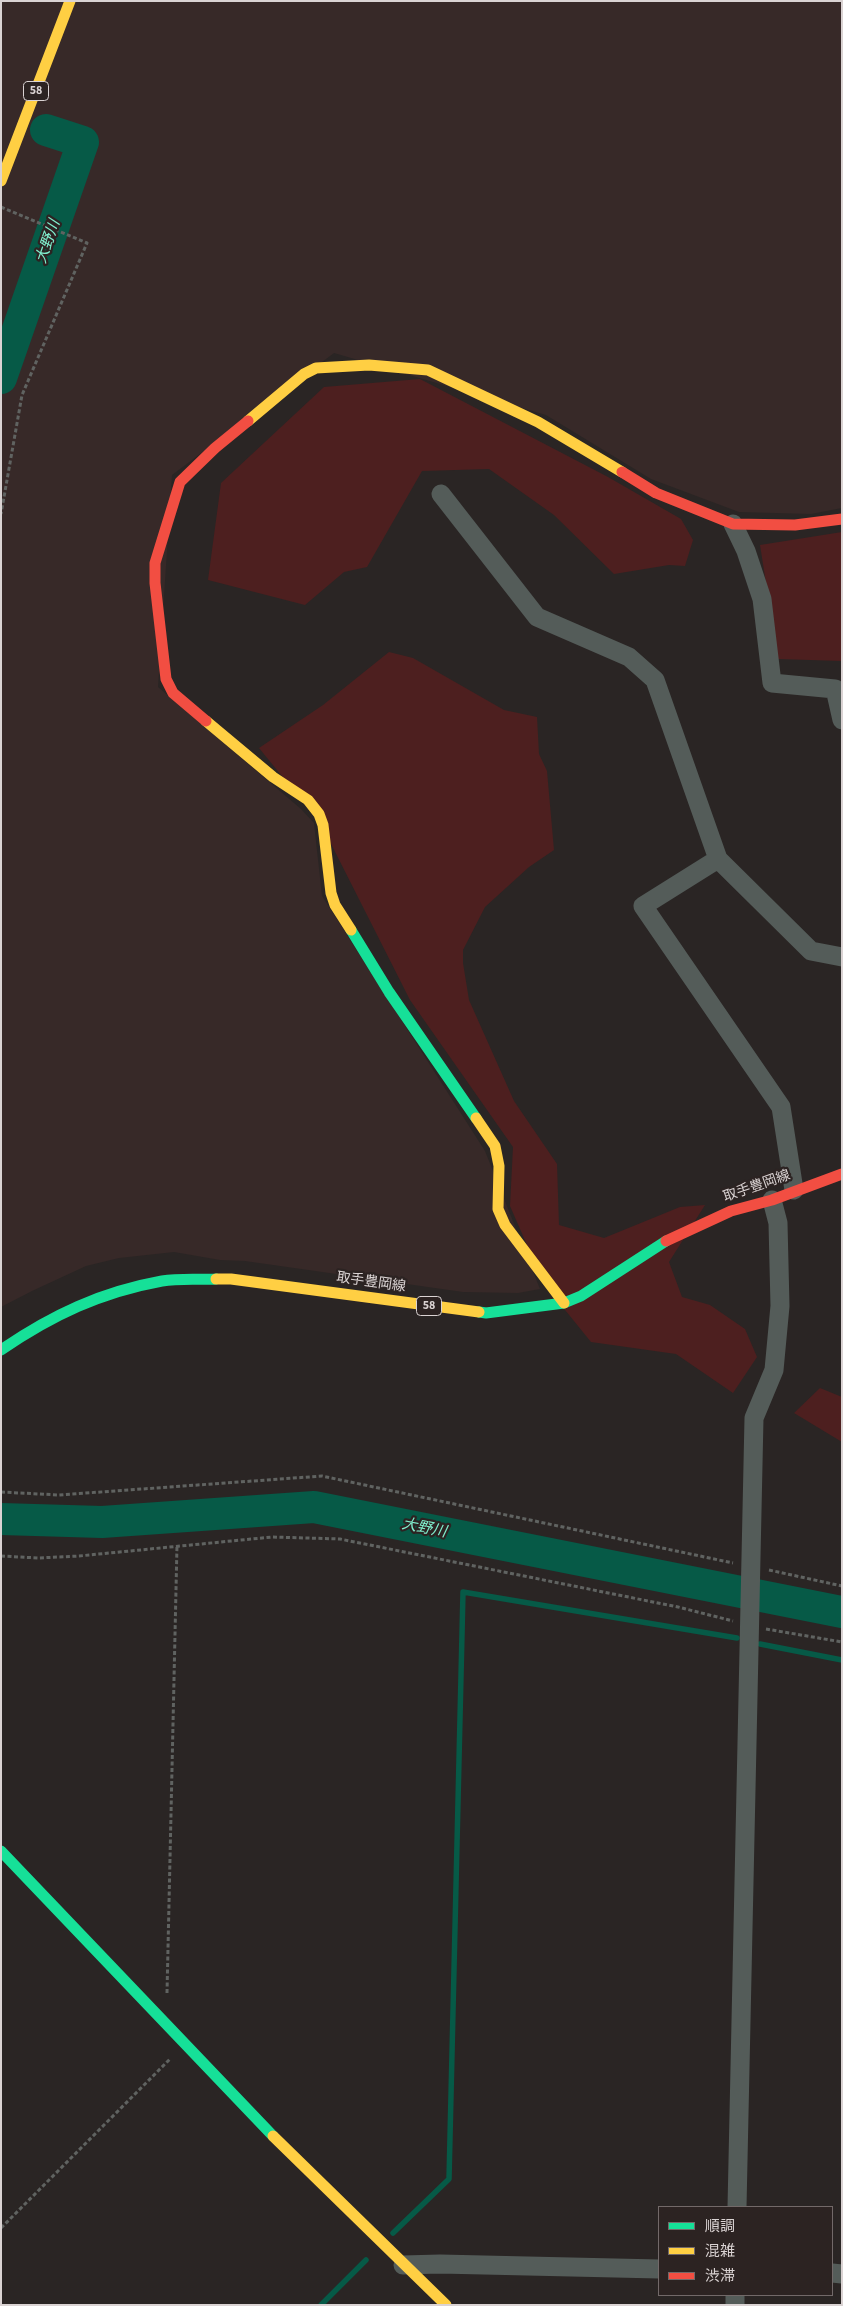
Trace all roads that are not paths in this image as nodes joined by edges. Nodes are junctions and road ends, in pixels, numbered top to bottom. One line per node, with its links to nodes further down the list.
1 (70, 1): 2 (street, 58)
2 (1, 181)
3 (441, 494): 7 (street)
4 (842, 519): 5 (street)
5 (733, 524): 6 (street); 12 (street)
6 (842, 720)
7 (718, 859): 8 (street); 10 (street)
8 (842, 957)
9 (842, 1174): 10 (street, 取手豊岡線 / 58)
10 (794, 1190): 11 (street, 取手豊岡線 / 58)
11 (772, 1200): 12 (street, 取手豊岡線 / 58); 15 (street)
12 (564, 1303): 13 (street, 取手豊岡線 / 58)
13 (1, 1350)
14 (1, 1851): 16 (street)
15 (737, 2206)
16 (404, 2265): 17 (street); 18 (street)
17 (658, 2269)
18 (446, 2305)

